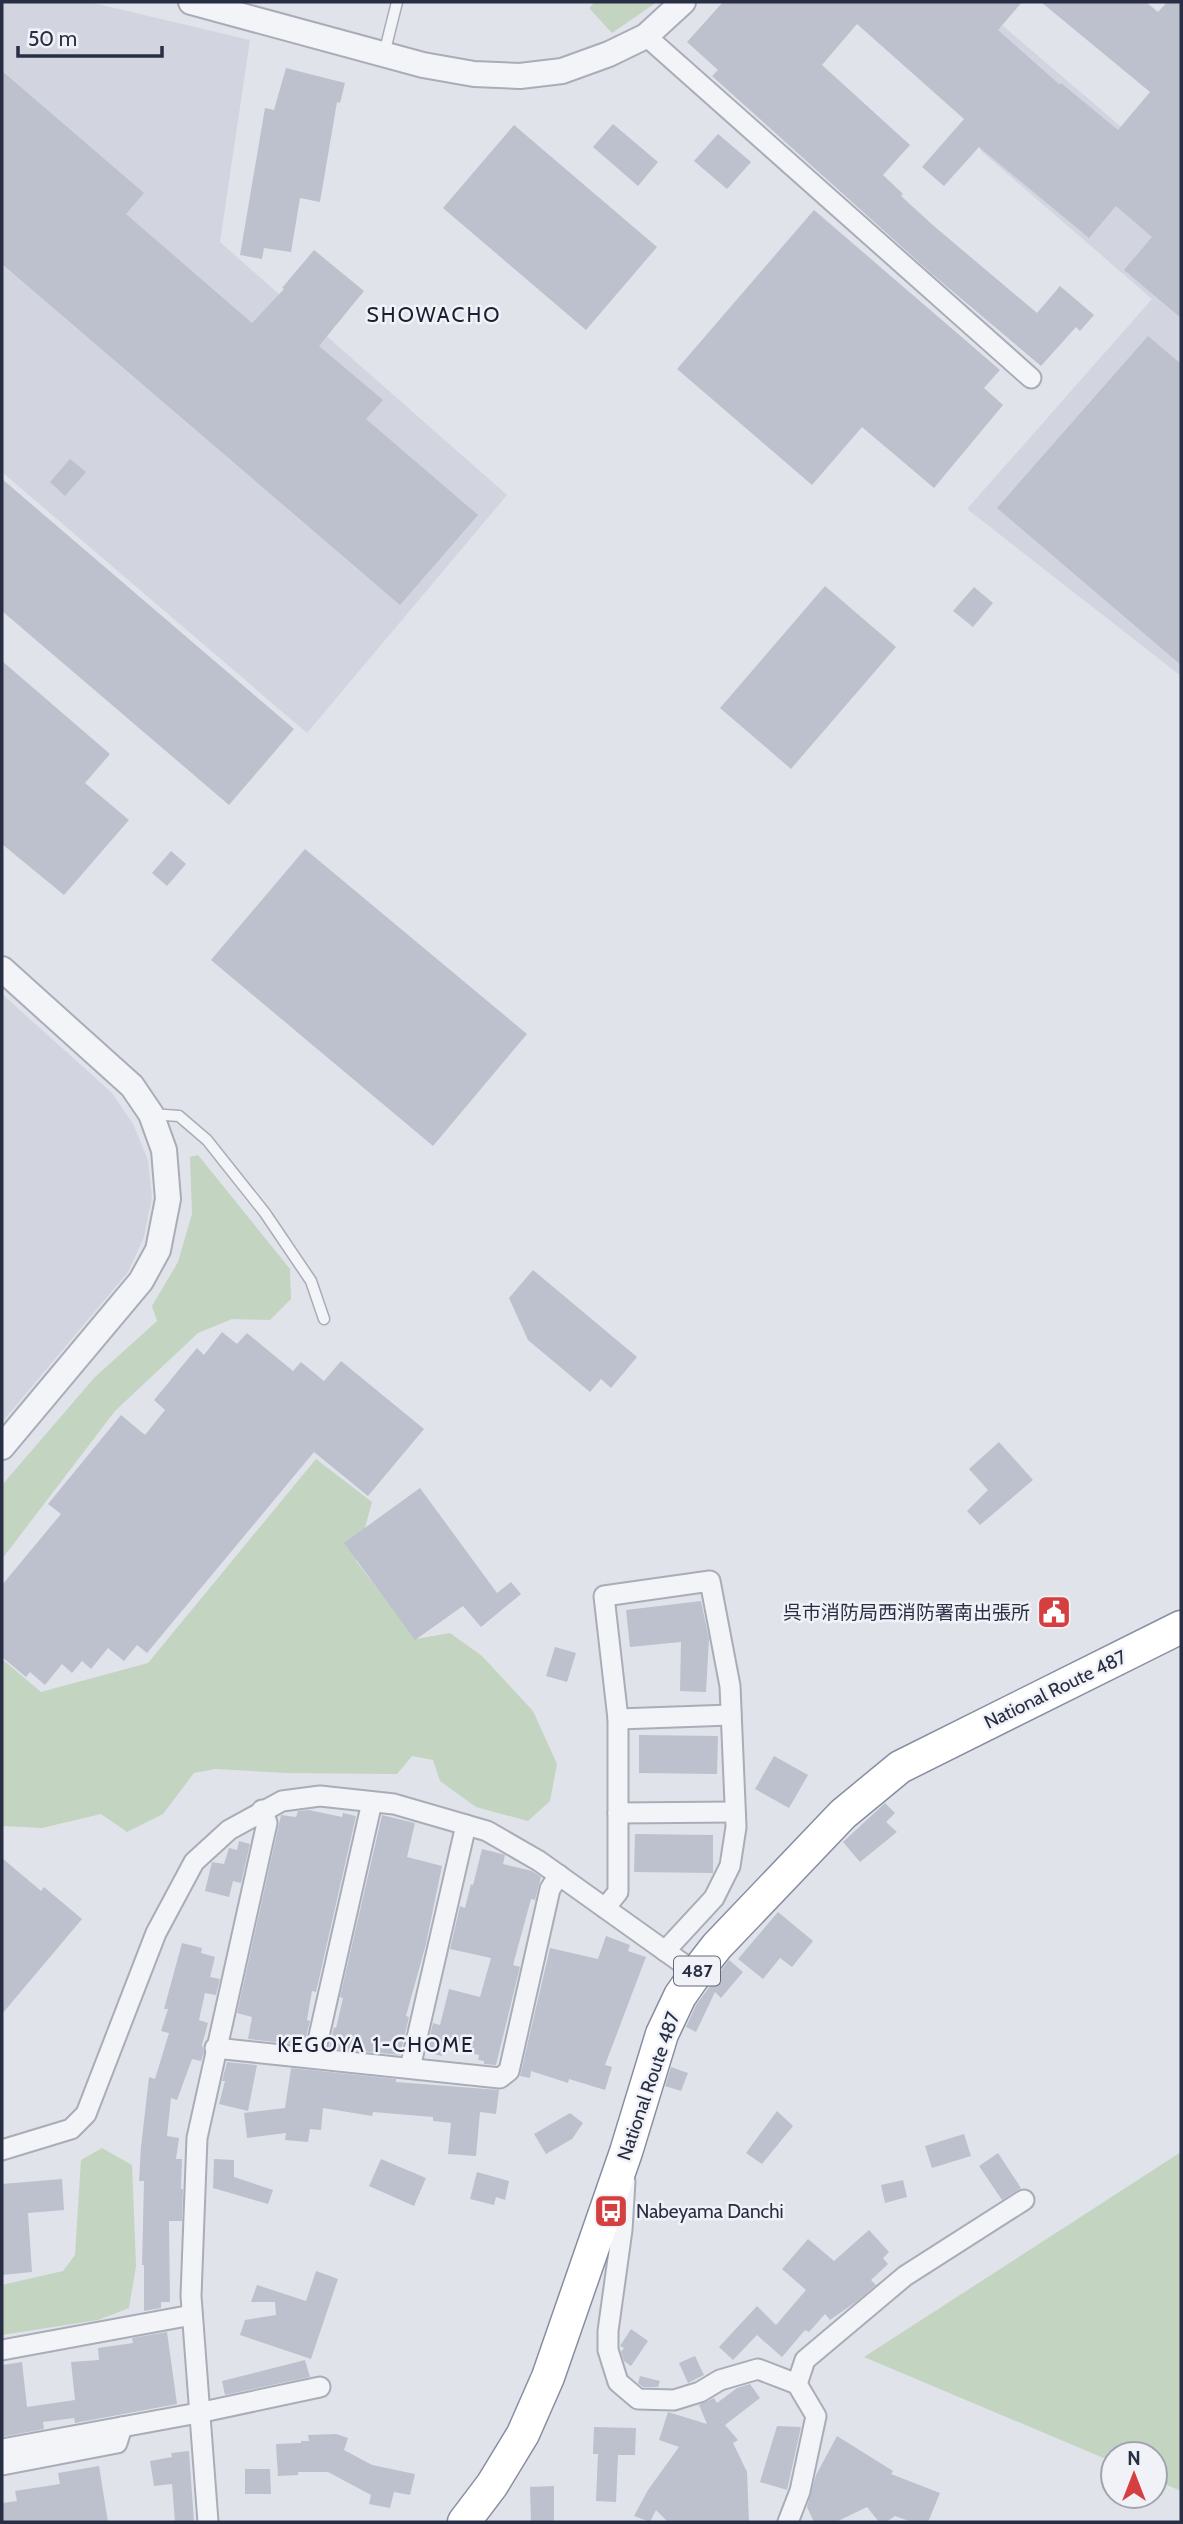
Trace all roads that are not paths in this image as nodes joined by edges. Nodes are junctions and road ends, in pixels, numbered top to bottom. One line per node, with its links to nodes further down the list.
1 (191, 2): 5 (street)
2 (395, 2): 5 (lane)
3 (683, 2): 4 (street)
4 (646, 36): 5 (street); 6 (street)
5 (384, 55)
6 (1031, 378)
7 (2, 969): 8 (street)
8 (151, 1114): 9 (lane); 10 (street)
9 (324, 1318)
10 (2, 1447)
11 (1181, 1627): 22 (highway, National Route 487 / 487)
12 (731, 1716): 13 (street); 13 (street); 16 (street)
13 (618, 1719): 17 (street)
14 (372, 1802): 15 (street); 18 (street); 24 (street)
15 (262, 1810): 23 (street); 26 (street)
16 (735, 1812): 17 (street); 21 (street)
17 (618, 1813): 20 (street)
18 (466, 1825): 19 (street); 25 (street)
19 (559, 1875): 20 (street); 25 (street)
20 (605, 1908): 21 (street)
21 (665, 1951): 22 (street)
22 (696, 1973): 27 (highway, National Route 487 / 487)
23 (215, 2048): 24 (street); 29 (street)
24 (314, 2058): 25 (street)
25 (410, 2068)
26 (2, 2150)
27 (626, 2152): 31 (street); 38 (highway, National Route 487 / 487)
28 (1024, 2200): 31 (street)
29 (192, 2315): 30 (street); 33 (street)
30 (2, 2350)
31 (796, 2384): 39 (street)
32 (320, 2387): 33 (street)
33 (198, 2413): 34 (street); 37 (street)
34 (122, 2427): 35 (street); 36 (street)
35 (2, 2449)
36 (2, 2465)
37 (208, 2522)
38 (464, 2522)
39 (788, 2522)

